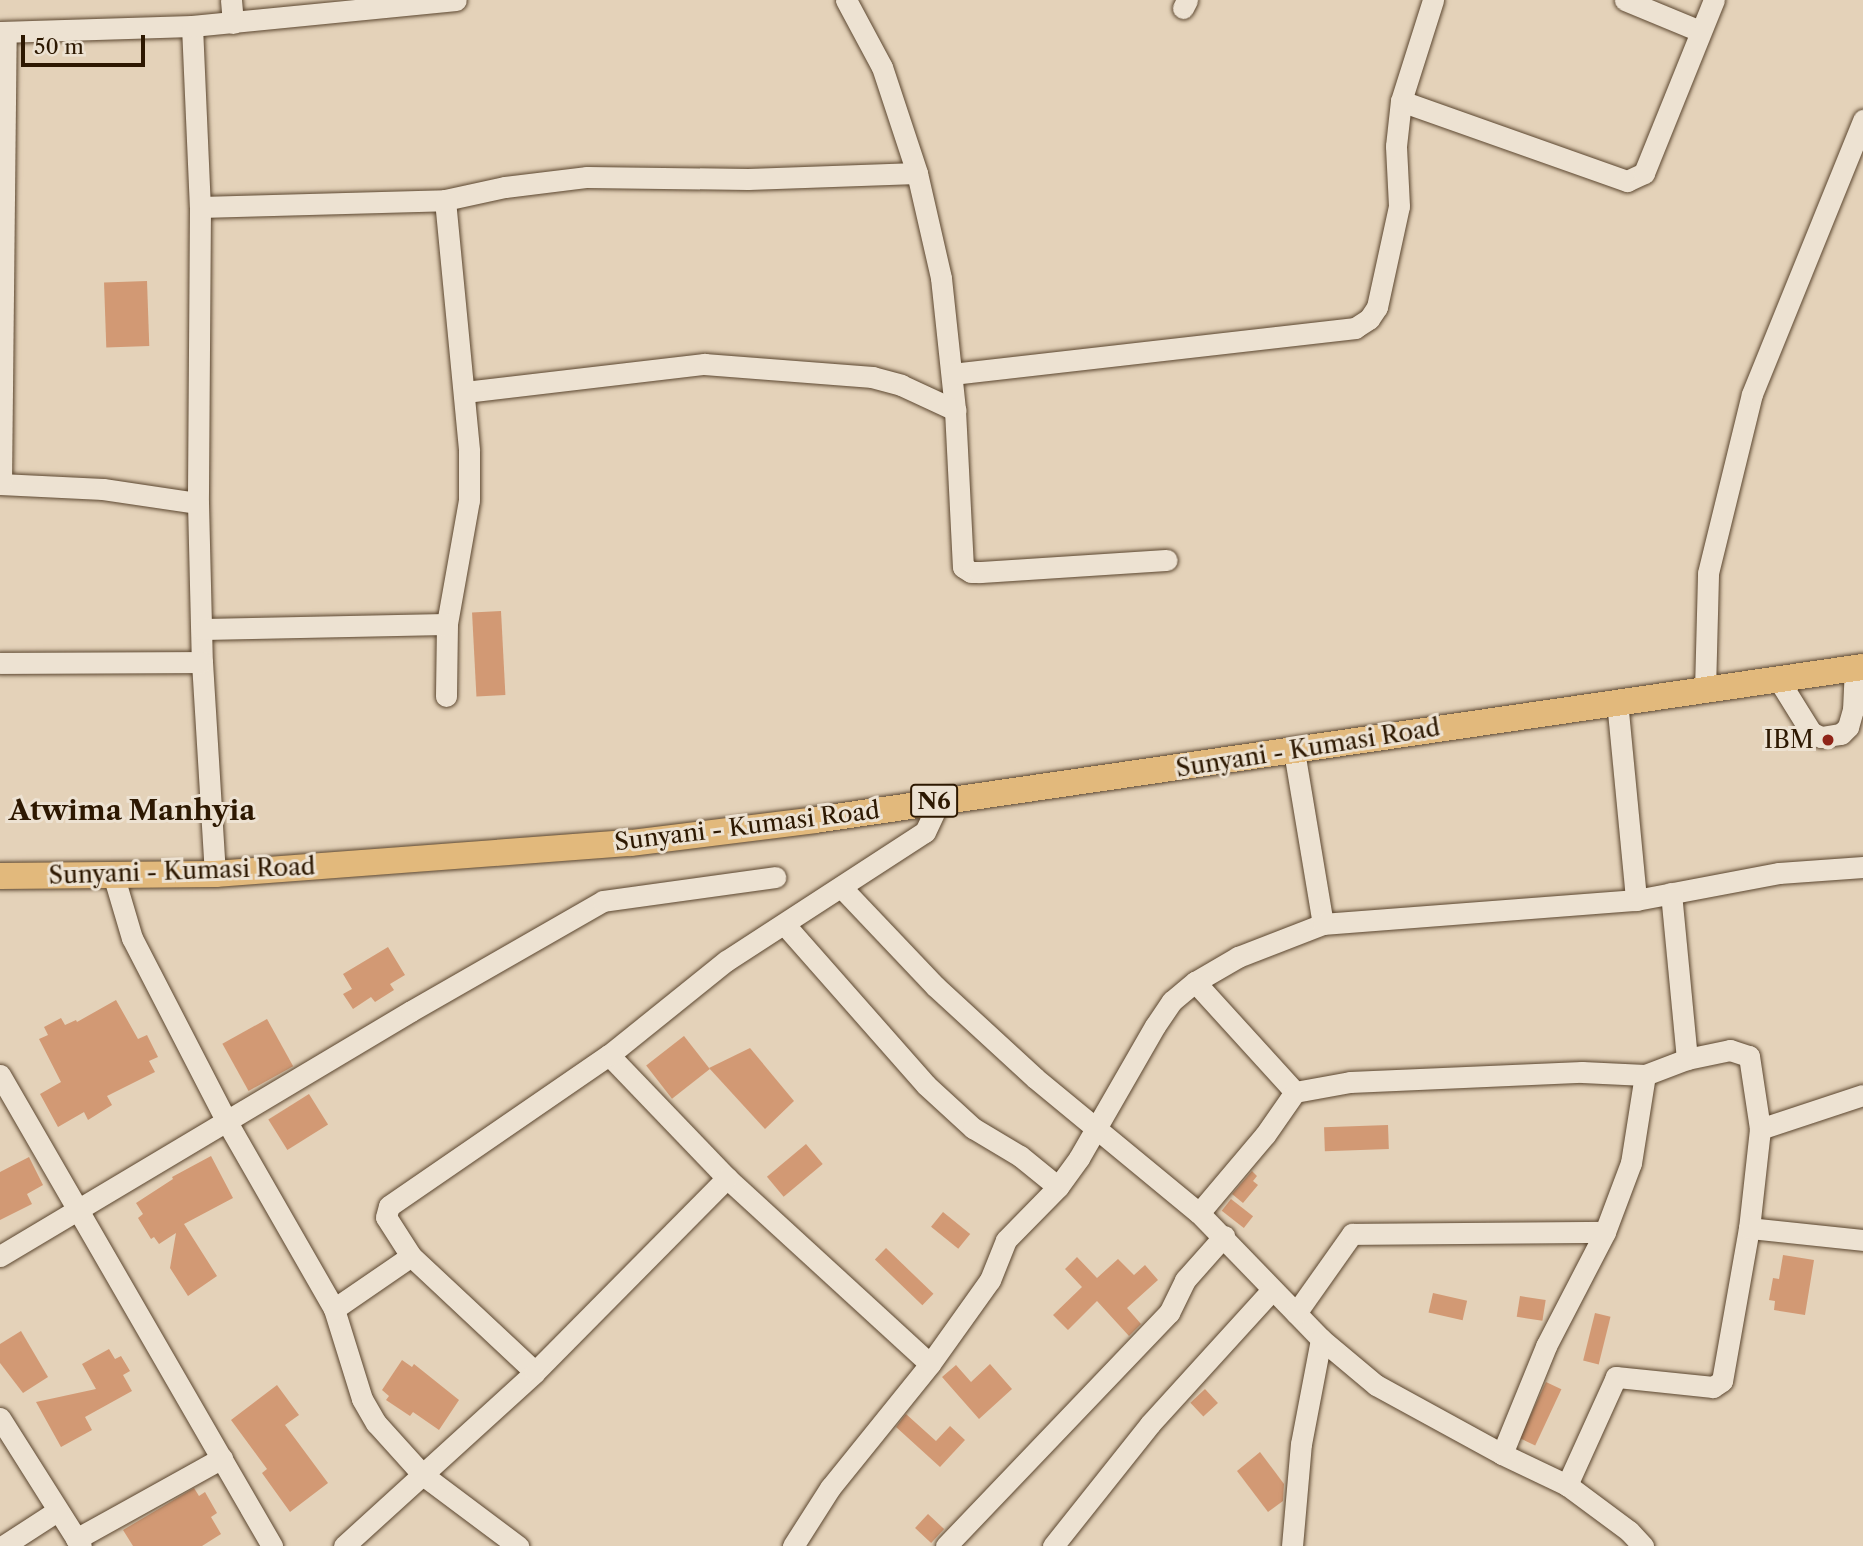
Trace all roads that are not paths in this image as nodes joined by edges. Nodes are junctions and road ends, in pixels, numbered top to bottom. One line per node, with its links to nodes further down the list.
1 (231, 0): 7 (street)
2 (456, 0): 7 (street)
3 (846, 0): 13 (street)
4 (1433, 0): 11 (street)
5 (1625, 0): 10 (street)
6 (1714, 0): 10 (street)
7 (233, 23): 8 (street)
8 (192, 26): 9 (street); 15 (street)
9 (3, 32): 19 (street)
10 (1700, 32): 11 (street)
11 (1401, 101): 16 (street)
12 (1863, 120): 28 (street)
13 (917, 173): 14 (street); 16 (street)
14 (445, 200): 15 (street); 17 (street)
15 (200, 208): 20 (street)
16 (952, 374): 18 (street)
17 (465, 392): 18 (street); 22 (street)
18 (955, 410): 21 (street)
19 (0, 484): 20 (street)
20 (198, 503): 23 (street)
21 (1167, 560)
22 (447, 624): 23 (street); 29 (street)
23 (202, 629): 24 (street)
24 (202, 662): 25 (street); 35 (street)
25 (0, 663)
26 (1859, 668): 27 (main road, Sunyani - Kumasi Road / N6); 27 (street)
27 (1778, 678): 28 (main road, Sunyani - Kumasi Road / N6)
28 (1705, 690): 30 (main road, Sunyani - Kumasi Road / N6)
29 (446, 696)
30 (1617, 701): 31 (main road, Sunyani - Kumasi Road / N6); 40 (street)
31 (1294, 751): 32 (main road, Sunyani - Kumasi Road / N6); 41 (street)
32 (940, 800): 35 (main road, Sunyani - Kumasi Road / N6); 38 (street)
33 (1863, 867): 39 (street)
34 (113, 874): 35 (main road, Sunyani - Kumasi Road / N6); 36 (main road, Sunyani - Kumasi Road / N6); 50 (street)
35 (215, 874)
36 (0, 876)
37 (775, 877): 50 (street)
38 (842, 888): 42 (street); 52 (street)
39 (1671, 893): 40 (street); 45 (street)
40 (1636, 900): 41 (street)
41 (1323, 924): 43 (street)
42 (785, 925): 44 (street); 54 (street)
43 (1195, 982): 48 (street); 52 (street)
44 (609, 1055): 53 (street); 62 (street)
45 (1687, 1059): 47 (street); 51 (street)
46 (0, 1075): 55 (street)
47 (1645, 1075): 48 (street); 58 (street)
48 (1295, 1092): 56 (street)
49 (1863, 1095): 51 (street)
50 (228, 1122): 55 (street); 64 (street)
51 (1760, 1129): 57 (street)
52 (1096, 1130): 54 (street); 56 (street)
53 (726, 1178): 67 (street); 68 (street)
54 (1058, 1187): 67 (street)
55 (79, 1209): 61 (street); 71 (street)
56 (1199, 1213): 59 (street)
57 (1749, 1228): 60 (street); 73 (street)
58 (1605, 1232): 65 (street); 70 (street)
59 (1224, 1236): 63 (street); 81 (street)
60 (1863, 1240)
61 (0, 1256)
62 (411, 1256): 64 (street); 68 (street)
63 (1272, 1290): 65 (street); 82 (street)
64 (334, 1308): 72 (street)
65 (1296, 1313): 66 (street)
66 (1321, 1339): 70 (street); 83 (street)
67 (930, 1364): 80 (street)
68 (535, 1372): 72 (street)
69 (0, 1419): 74 (street)
70 (1502, 1454): 73 (street)
71 (222, 1458): 75 (street); 77 (street)
72 (423, 1475): 78 (street); 79 (street)
73 (1567, 1485): 84 (street)
74 (57, 1511): 75 (street); 76 (street)
75 (79, 1542)
76 (3, 1546)
77 (272, 1546)
78 (344, 1546)
79 (517, 1546)
80 (793, 1546)
81 (946, 1546)
82 (1053, 1546)
83 (1292, 1546)
84 (1643, 1546)

